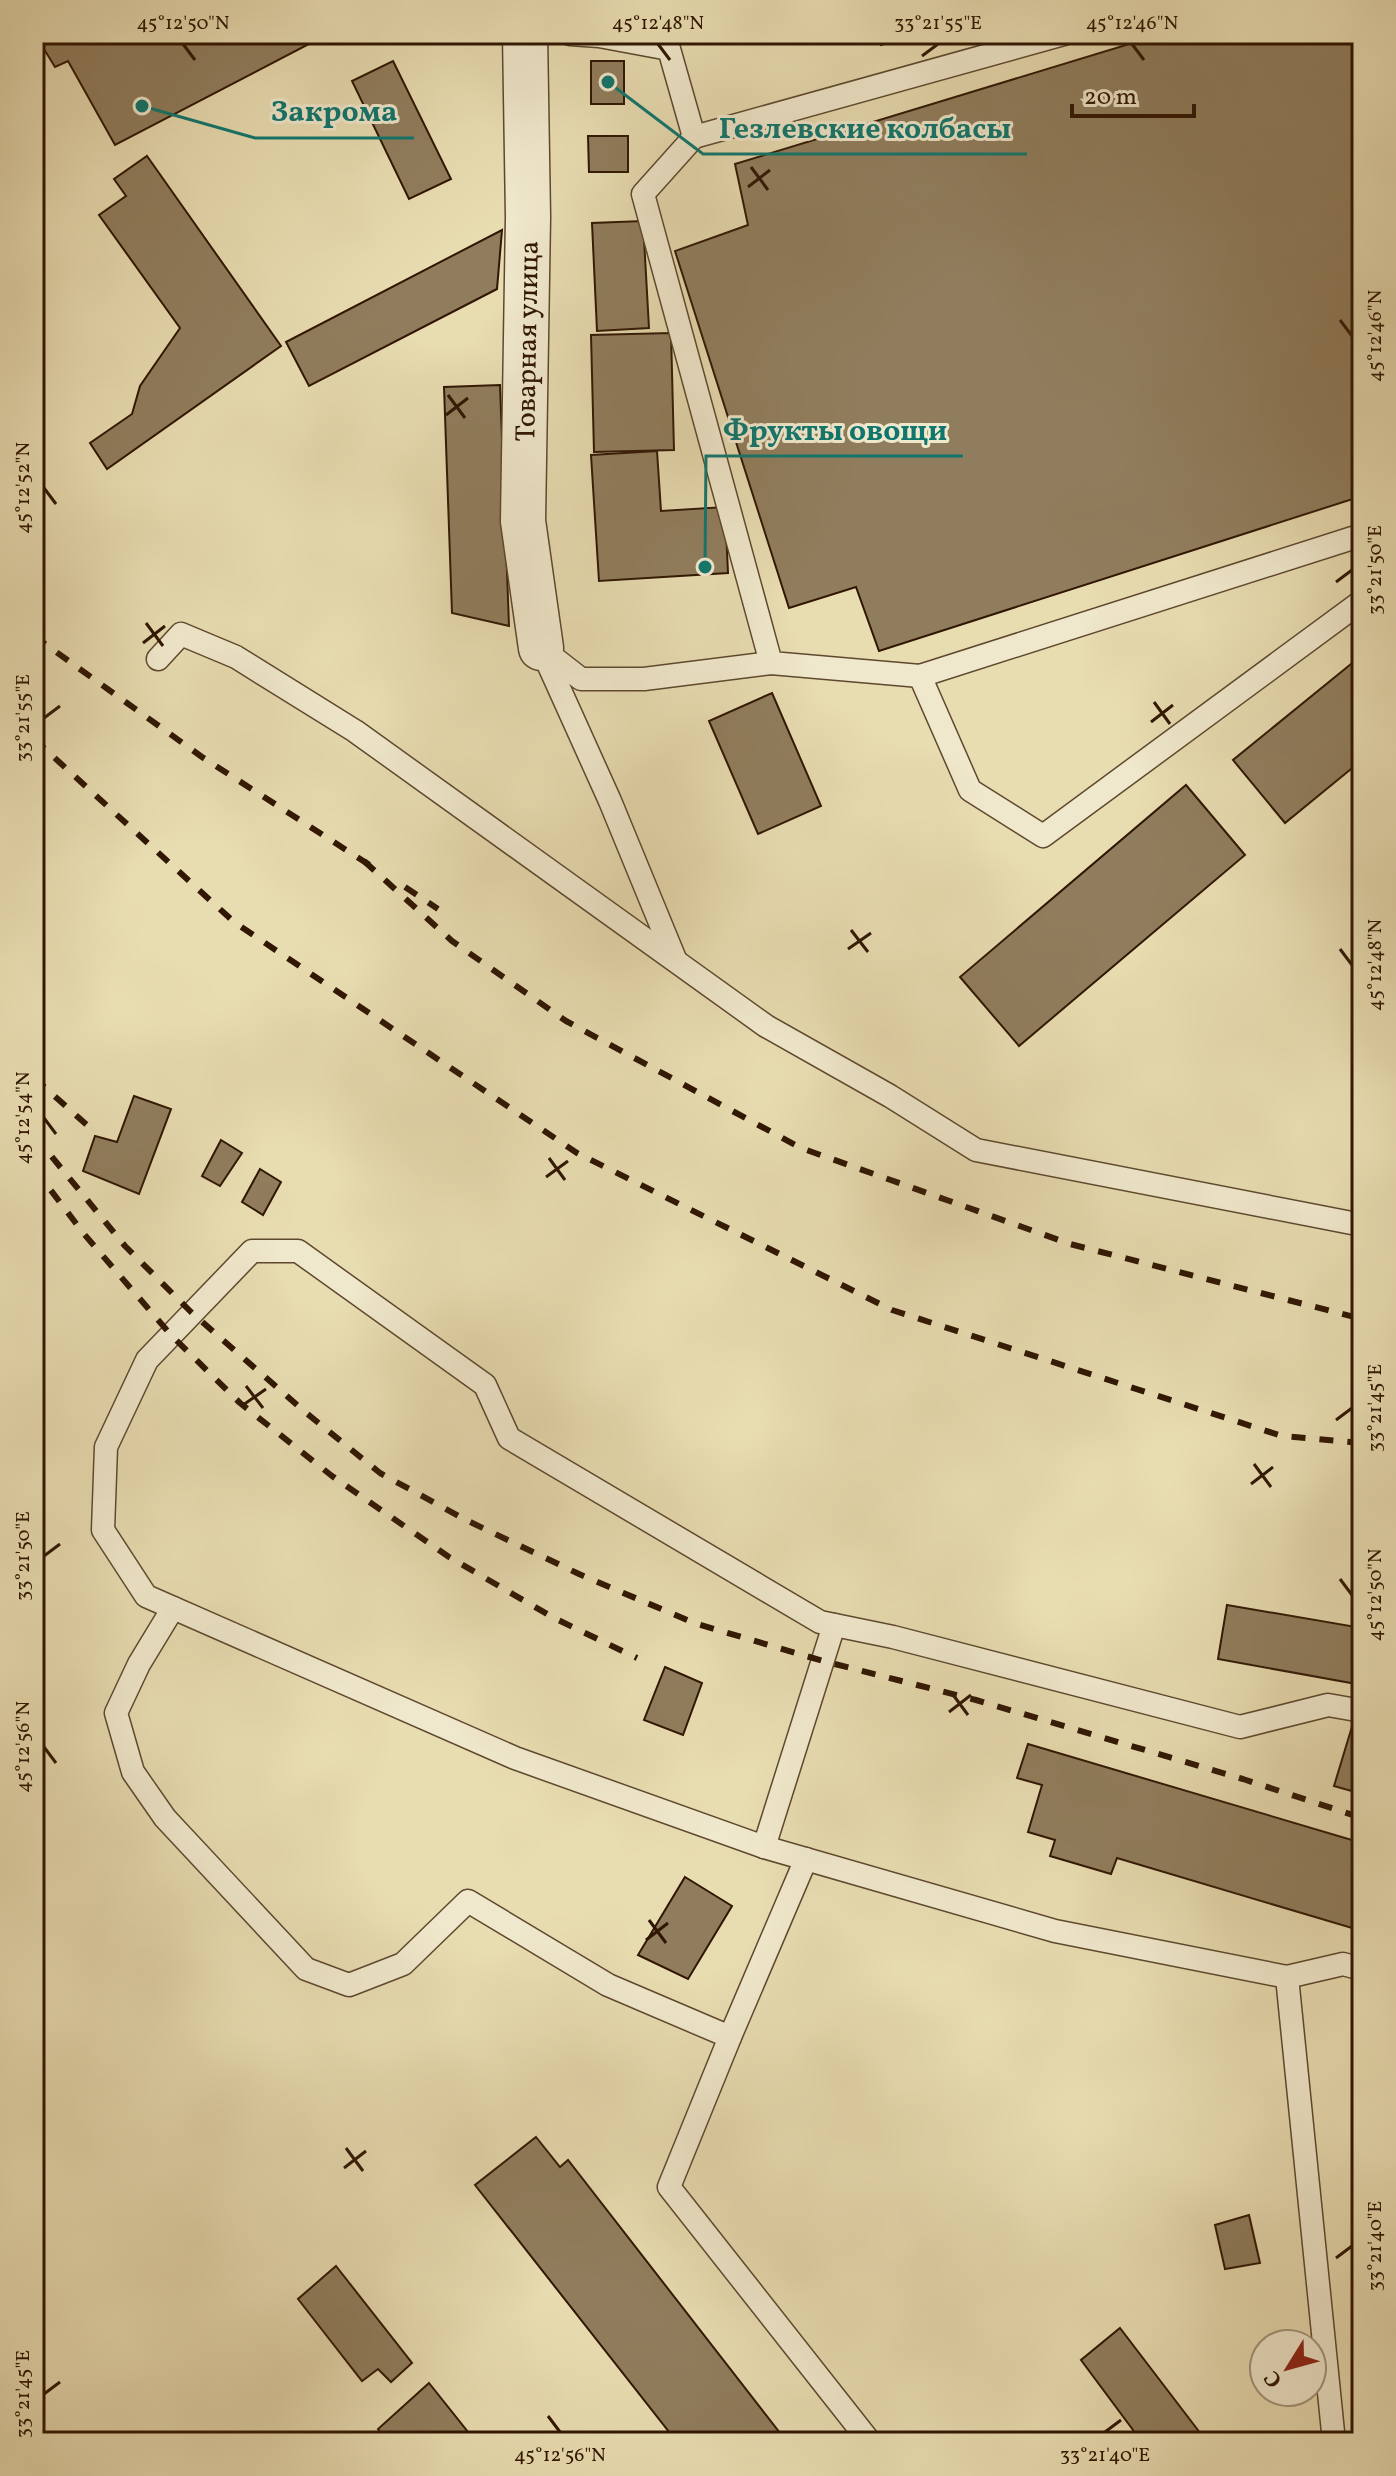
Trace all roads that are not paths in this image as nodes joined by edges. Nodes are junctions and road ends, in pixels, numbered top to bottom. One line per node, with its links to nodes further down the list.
1 (525, 34): 7 (street, Товарная улица)
2 (570, 34): 4 (lane)
3 (1064, 34): 4 (lane)
4 (694, 137): 9 (lane)
5 (1362, 535): 10 (lane)
6 (1362, 601): 10 (lane)
7 (541, 648): 9 (lane); 11 (lane)
8 (158, 659): 11 (lane)
9 (771, 663): 10 (lane)
10 (920, 676)
11 (676, 960): 12 (lane)
12 (1362, 1225)
13 (173, 1608): 14 (lane); 16 (lane); 20 (lane)
14 (834, 1625): 15 (lane); 16 (lane)
15 (1362, 1711)
16 (764, 1847): 17 (lane)
17 (806, 1859): 19 (lane); 20 (lane)
18 (1362, 1969): 19 (lane)
19 (1287, 1977): 22 (lane)
20 (730, 2037): 21 (lane)
21 (870, 2442)
22 (1334, 2442)

